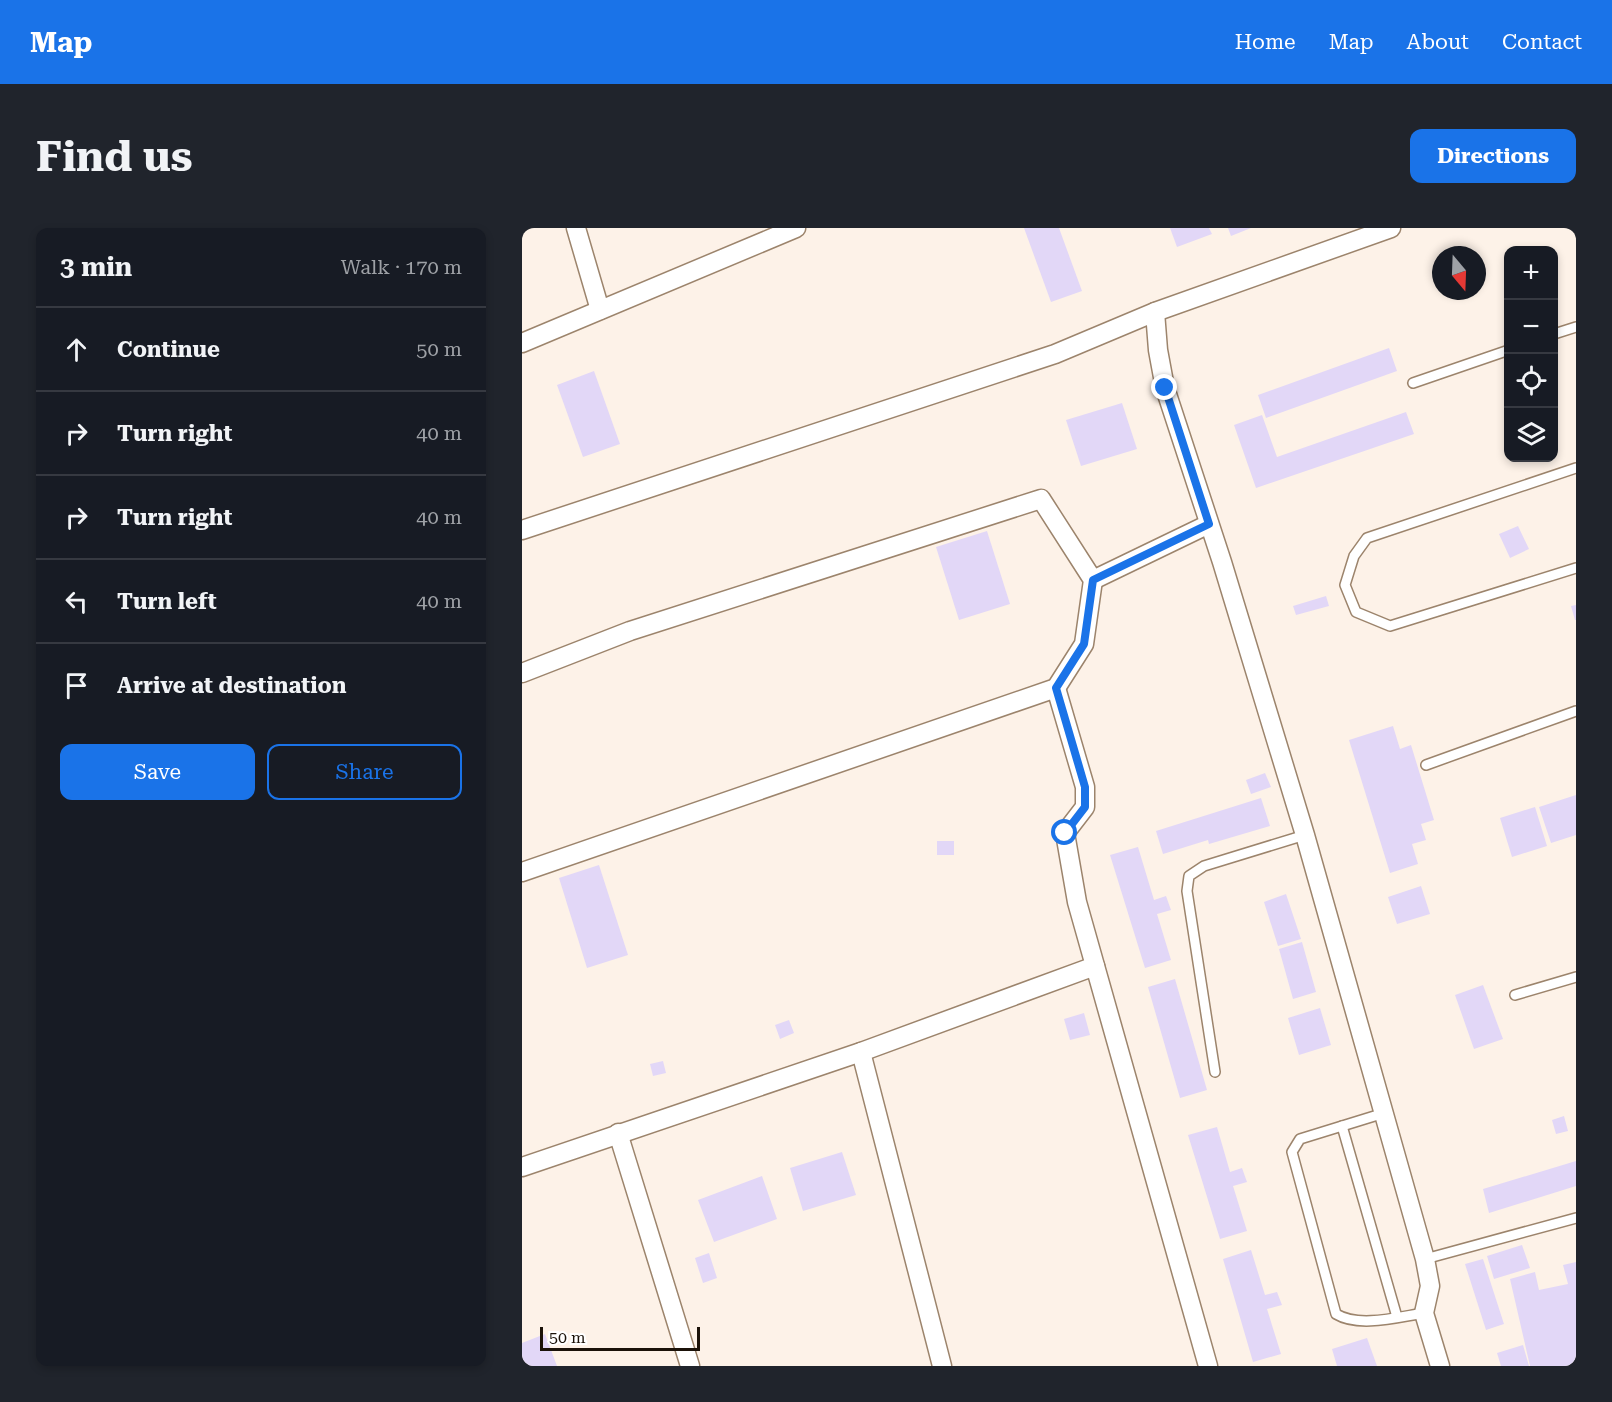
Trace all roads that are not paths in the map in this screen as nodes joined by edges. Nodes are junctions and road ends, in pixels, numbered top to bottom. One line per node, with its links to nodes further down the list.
1 (576, 228): 4 (street)
2 (796, 228): 4 (street)
3 (1391, 228): 5 (street)
4 (600, 310): 8 (street)
5 (1155, 312): 12 (street); 13 (street)
6 (1576, 327): 7 (lane)
7 (1558, 333)
8 (522, 343)
9 (1504, 352): 10 (lane)
10 (1413, 383)
11 (1576, 468): 14 (lane)
12 (1209, 524): 15 (street); 20 (street)
13 (522, 530)
14 (1576, 568)
15 (1093, 580): 16 (street); 17 (street)
16 (522, 673)
17 (1056, 688): 21 (street); 22 (street)
18 (1576, 711): 19 (lane)
19 (1426, 765)
20 (1305, 835): 26 (lane); 27 (street)
21 (522, 872)
22 (1095, 966): 25 (street); 37 (street)
23 (1576, 977): 24 (lane)
24 (1515, 995)
25 (861, 1052): 29 (street); 36 (street)
26 (1215, 1072)
27 (1382, 1113): 28 (lane); 32 (street)
28 (1342, 1126): 34 (lane); 34 (lane)
29 (618, 1133): 30 (street); 35 (street)
30 (522, 1167)
31 (1576, 1218): 32 (lane)
32 (1425, 1259): 33 (street)
33 (1424, 1313): 34 (lane); 38 (street)
34 (1397, 1317)
35 (690, 1366)
36 (942, 1366)
37 (1208, 1366)
38 (1440, 1366)

